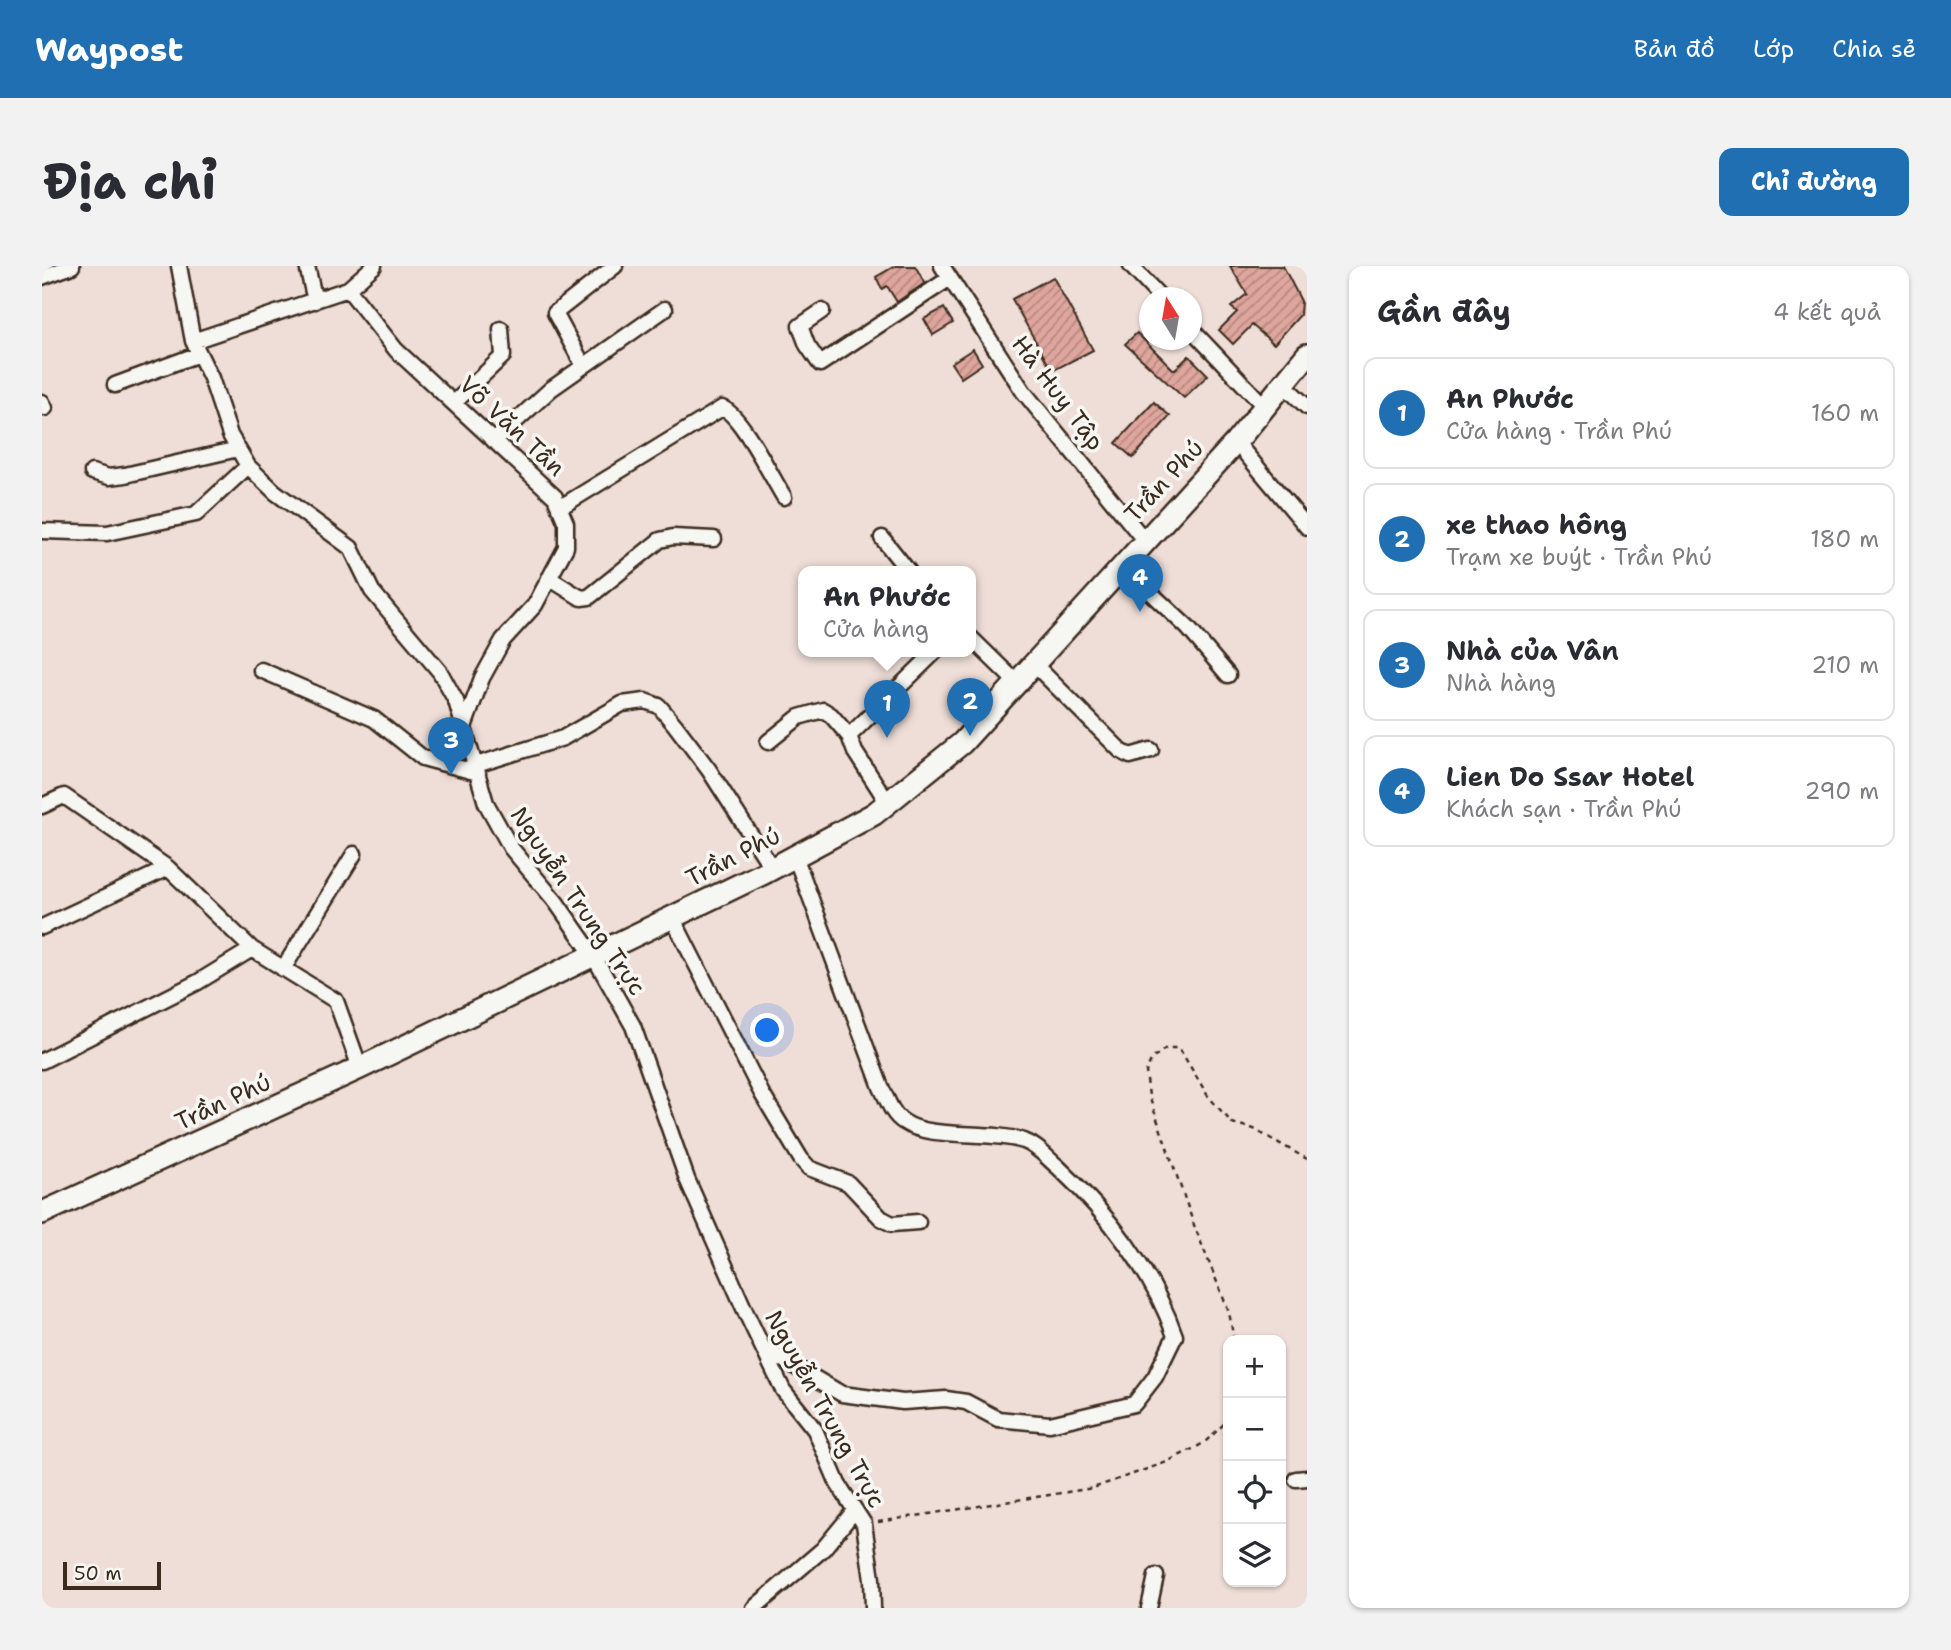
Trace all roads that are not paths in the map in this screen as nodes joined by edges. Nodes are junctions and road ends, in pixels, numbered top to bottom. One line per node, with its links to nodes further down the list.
1 (72, 266): 8 (street)
2 (178, 266): 16 (street, Nguyễn Trung Trực)
3 (307, 266): 11 (street)
4 (374, 266): 10 (street)
5 (615, 266): 18 (street)
6 (1131, 266): 9 (street)
7 (946, 272): 13 (street); 35 (street, Hà Huy Tập)
8 (42, 277)
9 (1151, 287)
10 (348, 289): 11 (street); 21 (street, Võ Văn Tần)
11 (315, 301): 16 (street)
12 (665, 309): 18 (street)
13 (822, 311)
14 (501, 329): 21 (street)
15 (1202, 341): 22 (street)
16 (196, 347): 20 (street); 26 (street, Nguyễn Trung Trực)
17 (1307, 355): 19 (highway, Trần Phú)
18 (583, 365): 24 (street)
19 (1283, 384): 22 (highway, Trần Phú); 23 (street)
20 (115, 385)
21 (454, 403): 24 (street, Võ Văn Tần)
22 (1264, 406): 25 (highway, Trần Phú)
23 (1307, 407)
24 (494, 441): 30 (street, Võ Văn Tần)
25 (1237, 442): 31 (street); 35 (highway, Trần Phú)
26 (238, 449): 27 (street, Nguyễn Trung Trực); 28 (street)
27 (248, 466): 32 (street); 45 (street, Nguyễn Trung Trực)
28 (92, 472)
29 (784, 497): 30 (street)
30 (559, 508): 38 (street, Võ Văn Tần)
31 (1307, 527)
32 (42, 531)
33 (882, 538): 36 (street)
34 (714, 539): 38 (street)
35 (1145, 541): 37 (highway, Trần Phú)
36 (904, 566)
37 (1122, 566): 41 (highway, Trần Phú); 43 (street)
38 (549, 578): 45 (street, Võ Văn Tần)
39 (976, 643): 44 (street)
40 (930, 657): 46 (street)
41 (1034, 664): 44 (highway, Trần Phú); 48 (street)
42 (261, 670): 49 (street)
43 (1228, 675)
44 (1017, 683): 50 (highway, Trần Phú)
45 (464, 727): 49 (street, Nguyễn Trung Trực)
46 (849, 736): 47 (street); 50 (street)
47 (768, 742)
48 (1151, 750)
49 (477, 769): 55 (street); 59 (street, Nguyễn Trung Trực)
50 (888, 803): 53 (highway, Trần Phú)
51 (42, 806): 54 (street)
52 (355, 854): 60 (street)
53 (795, 856): 55 (highway, Trần Phú); 65 (street)
54 (168, 868): 57 (street); 58 (street)
55 (772, 868): 56 (highway, Trần Phú)
56 (673, 917): 59 (highway, Trần Phú); 64 (street)
57 (42, 927)
58 (252, 949): 60 (street); 61 (street)
59 (593, 955): 62 (highway, Trần Phú); 65 (street, Nguyễn Trung Trực)
60 (283, 969): 62 (street)
61 (42, 1061)
62 (360, 1068): 63 (highway, Trần Phú)
63 (42, 1213)
64 (918, 1222)
65 (762, 1347): 66 (street, Nguyễn Trung Trực)
66 (855, 1510): 68 (street); 69 (street, Nguyễn Trung Trực)
67 (1156, 1576): 70 (street)
68 (754, 1608)
69 (873, 1608)
70 (1149, 1608)

